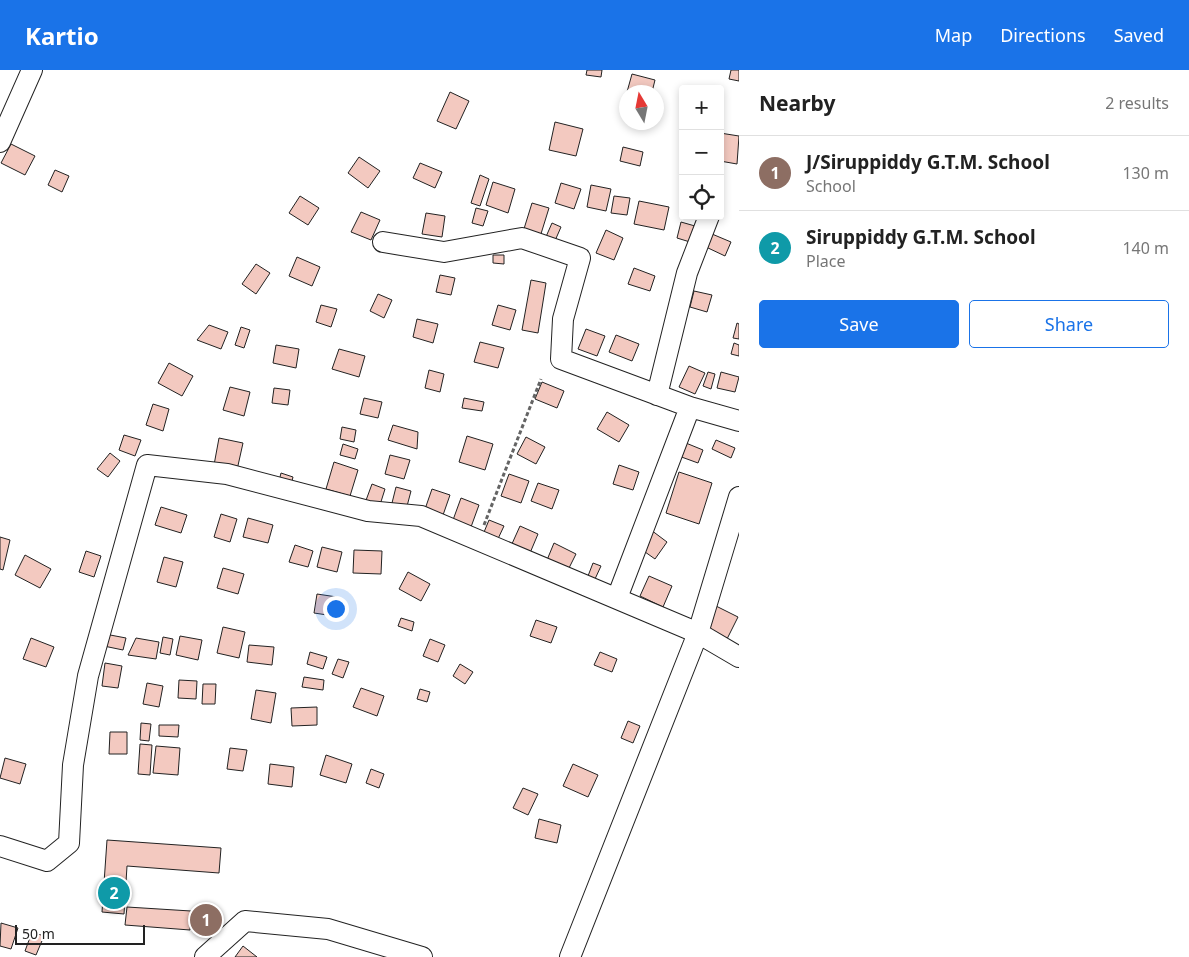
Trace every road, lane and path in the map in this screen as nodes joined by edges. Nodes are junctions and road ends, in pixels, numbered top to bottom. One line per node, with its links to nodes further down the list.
1 (32, 70): 2 (street)
2 (0, 142)
3 (707, 220): 6 (street)
4 (383, 242): 6 (street)
5 (541, 379): 10 (path)
6 (657, 395): 7 (street)
7 (690, 407): 8 (street); 11 (street)
8 (739, 421)
9 (739, 497): 12 (street)
10 (479, 539): 11 (street); 14 (street)
11 (617, 598): 12 (street)
12 (698, 633): 13 (street); 17 (street)
13 (739, 657)
14 (0, 846)
15 (205, 957): 16 (street)
16 (422, 957)
17 (570, 957)

